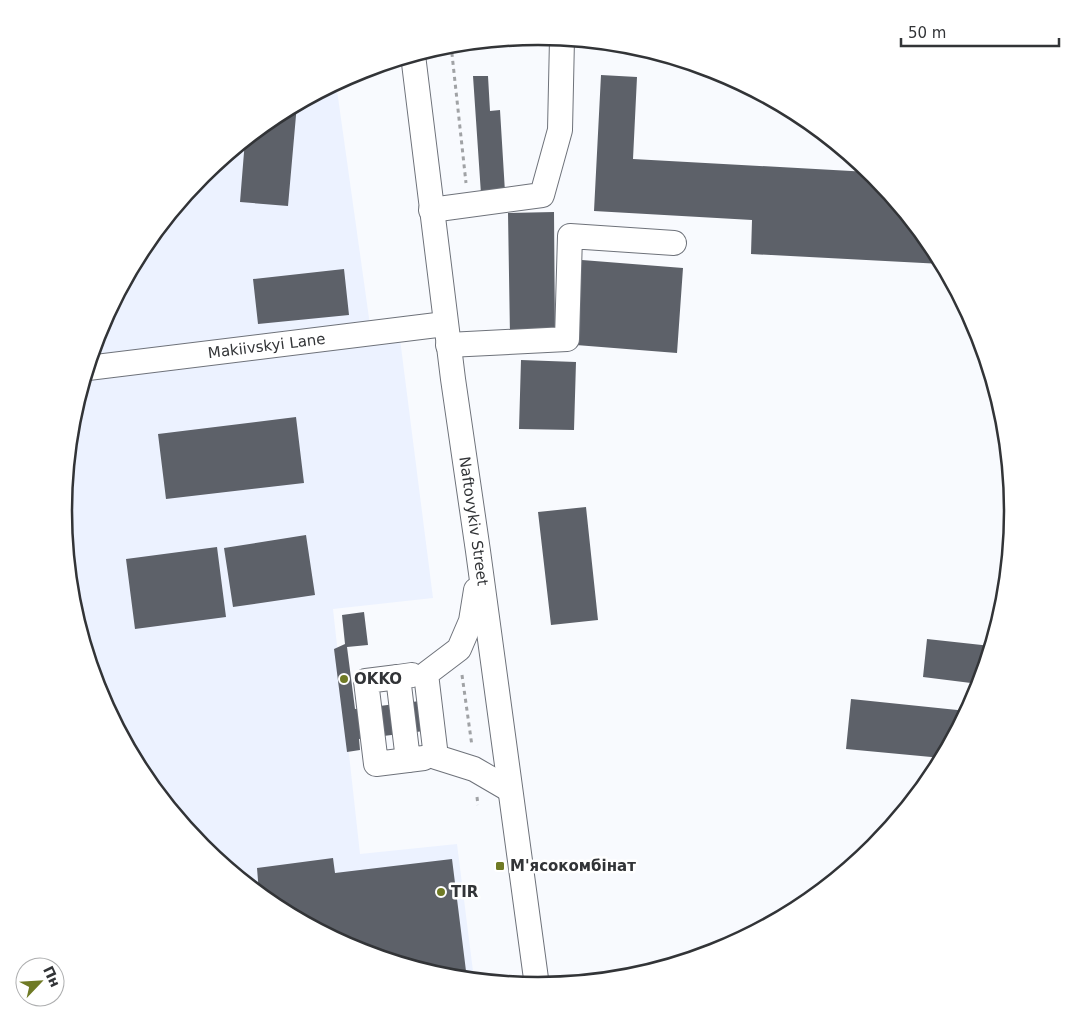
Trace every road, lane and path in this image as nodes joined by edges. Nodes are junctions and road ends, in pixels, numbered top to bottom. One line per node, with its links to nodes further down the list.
1 (562, 46): 4 (street)
2 (451, 53): 4 (path)
3 (414, 62): 5 (street, Naftovykiv Street)
4 (469, 205): 5 (street)
5 (431, 210): 7 (street, Naftovykiv Street)
6 (674, 244): 7 (street, Makiivskyi Lane)
7 (447, 335): 8 (street, Makiivskyi Lane); 9 (street, Naftovykiv Street)
8 (95, 367)
9 (480, 566): 10 (street); 16 (street, Naftovykiv Street)
10 (459, 649): 11 (street); 15 (path)
11 (426, 674): 12 (street); 13 (street)
12 (398, 677): 14 (street); 14 (street)
13 (436, 757): 14 (street); 15 (street)
14 (408, 760)
15 (474, 768): 16 (street); 17 (path)
16 (510, 790): 18 (street, Naftovykiv Street)
17 (478, 805)
18 (536, 977)

